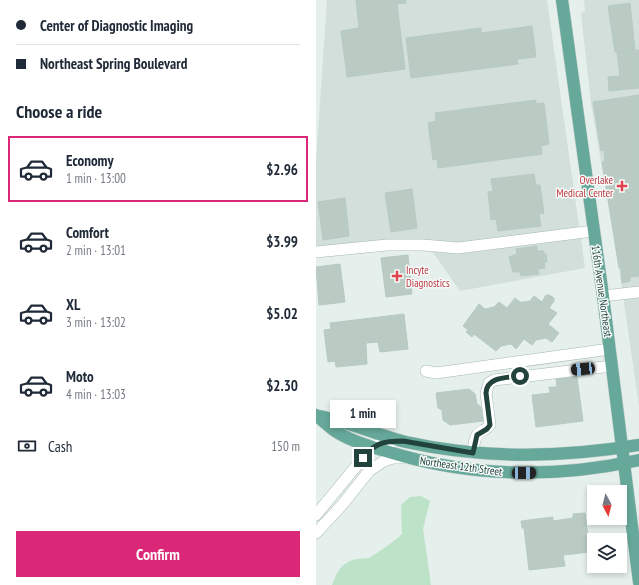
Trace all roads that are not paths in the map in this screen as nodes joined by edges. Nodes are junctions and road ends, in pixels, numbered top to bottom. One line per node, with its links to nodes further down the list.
1 (562, 0): 2 (main road, 116th Avenue Northeast)
2 (593, 231): 3 (street); 5 (main road, 116th Avenue Northeast)
3 (316, 252)
4 (639, 292): 5 (street)
5 (603, 296): 6 (main road, 116th Avenue Northeast)
6 (610, 349): 7 (main road, 116th Avenue Northeast); 8 (street)
7 (612, 366): 13 (main road, 116th Avenue Northeast); 14 (street)
8 (426, 371)
9 (316, 415): 10 (main road, Northeast 12th Street); 12 (main road, Northeast 12th Street)
10 (403, 441): 12 (street); 14 (main road, Northeast 12th Street)
11 (639, 445): 13 (main road, Northeast 12th Street)
12 (372, 447): 15 (main road, Northeast 12th Street); 18 (street)
13 (623, 448): 14 (main road, Northeast 12th Street); 17 (main road, 116th Avenue Northeast)
14 (473, 453)
15 (406, 458): 17 (main road, Northeast 12th Street); 19 (street)
16 (639, 460): 17 (main road, Northeast 12th Street)
17 (624, 463): 20 (main road, 116th Avenue Northeast)
18 (316, 515)
19 (316, 533)
20 (639, 582)

